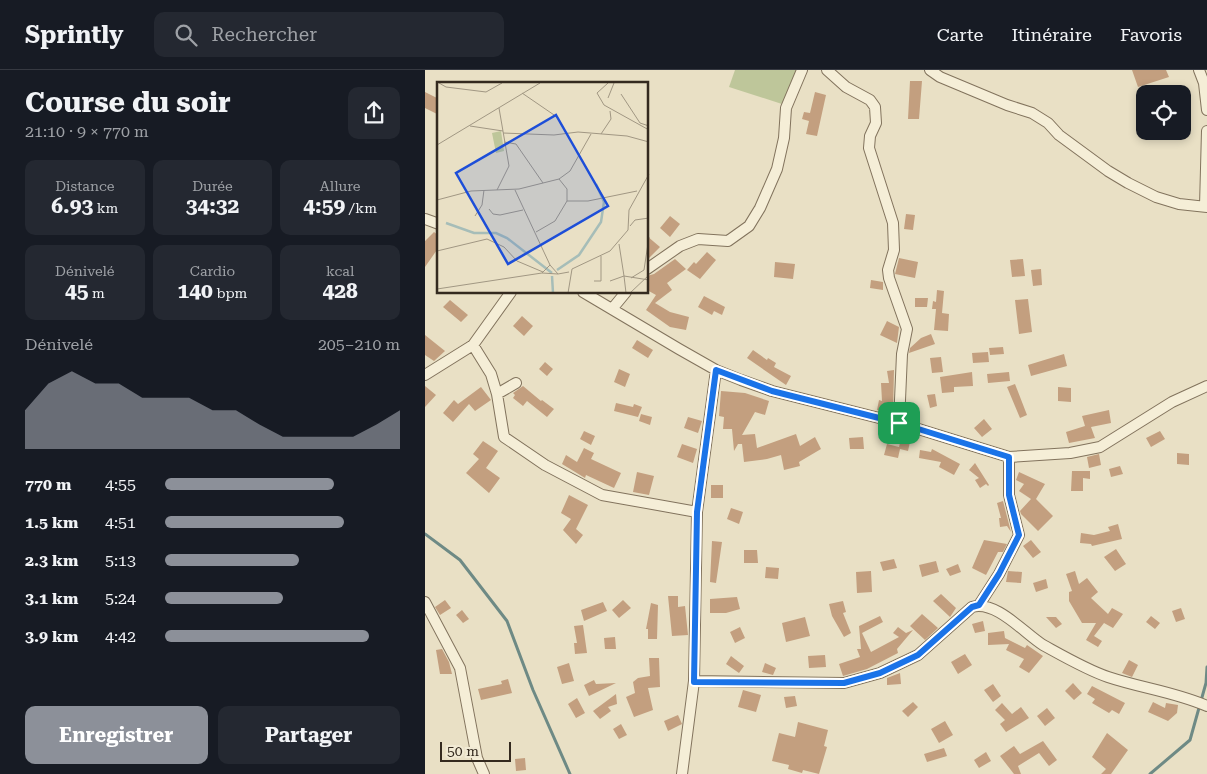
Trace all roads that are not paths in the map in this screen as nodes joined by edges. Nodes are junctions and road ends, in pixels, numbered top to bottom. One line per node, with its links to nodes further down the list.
1 (802, 70): 10 (street)
2 (827, 70): 21 (street)
3 (930, 70): 7 (street)
4 (1199, 70): 5 (street)
5 (1207, 110)
6 (1207, 131): 7 (street)
7 (1206, 206)
8 (425, 219): 9 (street)
9 (437, 223)
10 (649, 268)
11 (510, 294): 15 (street)
12 (587, 294): 14 (street)
13 (624, 294): 14 (street)
14 (613, 309): 16 (street)
15 (473, 345): 17 (street); 20 (street)
16 (716, 370): 21 (street); 23 (street)
17 (425, 375)
18 (516, 383): 20 (street)
19 (1207, 386): 22 (street)
20 (497, 394): 23 (street)
21 (899, 423): 22 (street)
22 (1009, 457): 25 (street)
23 (697, 512): 26 (street)
24 (425, 602): 28 (street)
25 (979, 605): 26 (street); 27 (street)
26 (694, 682): 29 (street)
27 (1206, 705)
28 (484, 774)
29 (682, 774)

